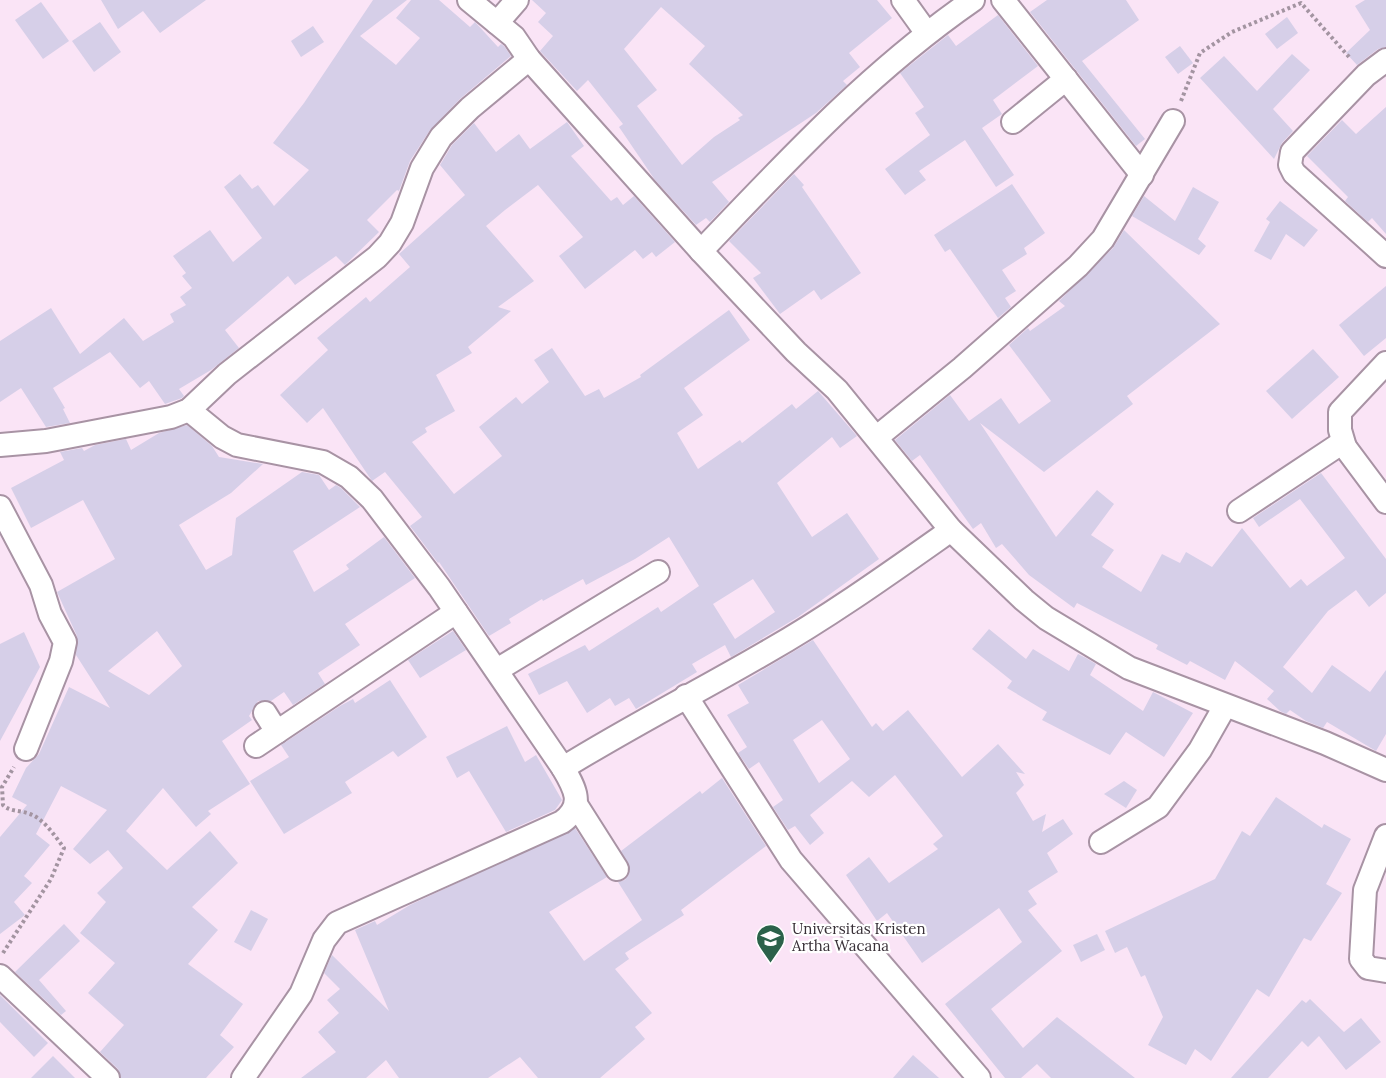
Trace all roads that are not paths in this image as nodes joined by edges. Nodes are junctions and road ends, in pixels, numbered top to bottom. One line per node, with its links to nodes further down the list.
1 (469, 0): 6 (street)
2 (517, 0): 6 (street)
3 (903, 0): 7 (street)
4 (973, 0): 7 (street)
5 (1003, 0): 10 (street)
6 (497, 23): 8 (street)
7 (926, 32): 14 (street)
8 (529, 59): 14 (street); 17 (street)
9 (1386, 60): 15 (street)
10 (1066, 79): 11 (street); 13 (street)
11 (1013, 122)
12 (1173, 122): 13 (street)
13 (1142, 175): 18 (street)
14 (701, 251): 18 (street)
15 (1386, 256)
16 (1386, 363): 20 (street)
17 (189, 410): 19 (street); 26 (street)
18 (878, 437): 24 (street)
19 (0, 445)
20 (1345, 447): 21 (street); 23 (street)
21 (1386, 502)
22 (0, 507): 31 (street)
23 (1239, 511)
24 (951, 530): 28 (street); 29 (street)
25 (658, 572): 27 (street)
26 (456, 612): 27 (street); 30 (street)
27 (497, 670): 32 (street)
28 (686, 696): 32 (street); 42 (street)
29 (1225, 706): 33 (street); 36 (street)
30 (256, 746)
31 (26, 748)
32 (563, 768): 34 (street)
33 (1386, 770)
34 (577, 806): 37 (street); 41 (street)
35 (1386, 836): 38 (street)
36 (1101, 842)
37 (617, 869)
38 (1386, 971)
39 (0, 976): 40 (street)
40 (108, 1078)
41 (243, 1078)
42 (979, 1078)

